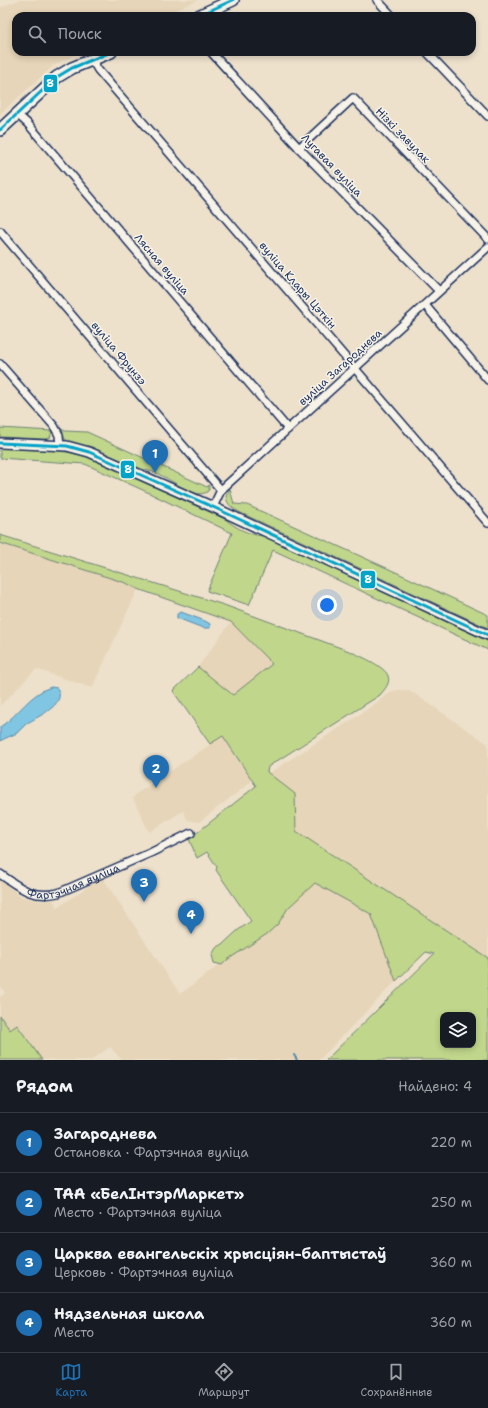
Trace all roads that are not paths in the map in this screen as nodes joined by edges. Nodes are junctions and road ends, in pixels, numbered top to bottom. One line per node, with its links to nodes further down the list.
1 (233, 0): 3 (main road)
2 (377, 0): 4 (street)
3 (207, 12)
4 (388, 12)
5 (102, 56): 8 (main road)
6 (215, 56): 12 (street, Лугавая вуліца)
7 (431, 56): 10 (street)
8 (92, 60): 9 (main road); 19 (street, вуліца Клары Цэткін)
9 (17, 114): 11 (main road); 21 (street, Лясная вуліца)
10 (488, 116)
11 (0, 130)
12 (299, 148): 14 (street, Нізкі завулак); 16 (street, Лугавая вуліца)
13 (0, 231): 24 (street, вуліца Фрунзэ)
14 (488, 240)
15 (488, 247): 16 (street, вуліца Загароднева)
16 (439, 291): 17 (street, вуліца Загароднева)
17 (425, 305): 19 (street, вуліца Загароднева); 20 (street)
18 (0, 364): 23 (street)
19 (355, 368): 21 (street, вуліца Загароднева); 26 (street, вуліца Клары Цэткін)
20 (488, 380)
21 (288, 429): 24 (street, вуліца Загароднева)
22 (0, 443): 23 (street)
23 (60, 446): 25 (street)
24 (221, 490): 25 (street, вуліца Загароднева)
25 (213, 507): 27 (street)
26 (488, 523)
27 (488, 635)
28 (191, 833): 29 (street, Фартэчная вуліца)
29 (0, 874)

